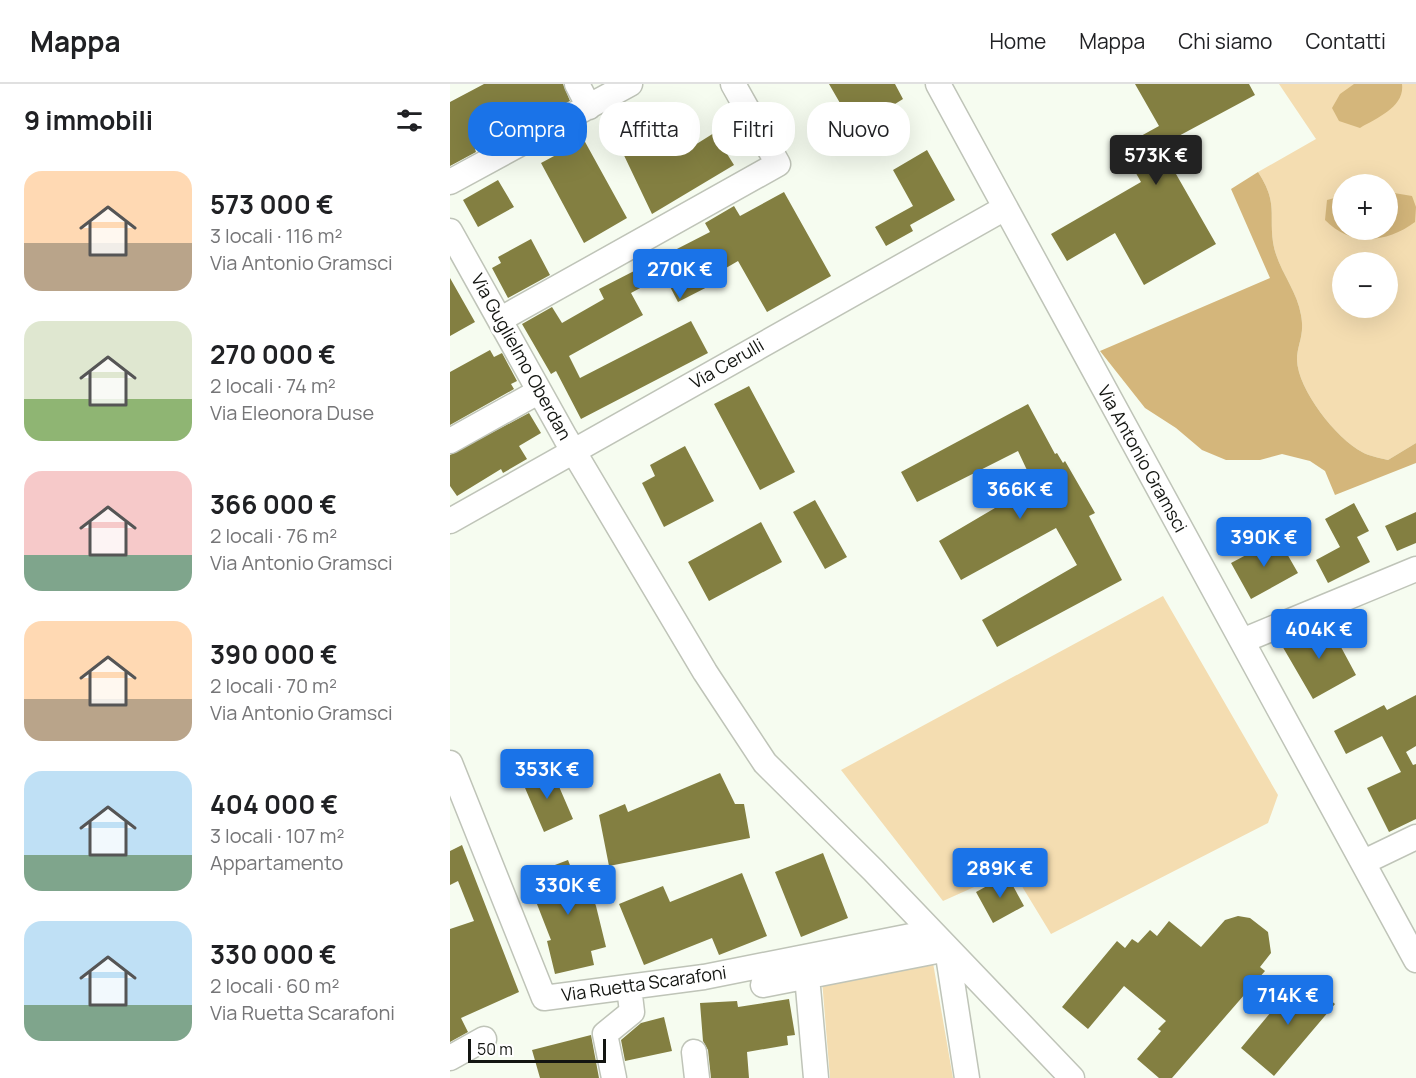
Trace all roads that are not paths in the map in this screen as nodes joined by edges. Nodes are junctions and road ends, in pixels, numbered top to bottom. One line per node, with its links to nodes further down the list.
1 (577, 84): 5 (street)
2 (630, 84): 5 (street)
3 (733, 84): 9 (street)
4 (938, 84): 7 (street, Via Antonio Gramsci)
5 (589, 107): 6 (street)
6 (450, 182)
7 (1005, 207): 12 (street, Via Cerulli); 15 (street, Via Antonio Gramsci)
8 (450, 231): 9 (street, Via Guglielmo Oberdan)
9 (501, 320): 10 (street, Via Guglielmo Oberdan)
10 (538, 392): 11 (street); 12 (street, Via Guglielmo Oberdan)
11 (450, 441)
12 (574, 452): 13 (street, Via Cerulli); 20 (street)
13 (450, 521)
14 (1415, 573): 15 (street)
15 (1242, 641): 19 (street, Via Antonio Gramsci)
16 (450, 763): 17 (street)
17 (454, 790): 24 (street, Via Ruetta Scarafoni)
18 (1416, 837): 19 (street)
19 (1364, 862): 21 (street, Via Antonio Gramsci)
20 (939, 940): 22 (street); 24 (street, Via Ruetta Scarafoni); 31 (street); 32 (street)
21 (1416, 959)
22 (807, 976): 23 (street); 30 (street)
23 (763, 985)
24 (629, 987): 28 (street)
25 (484, 1039): 27 (street)
26 (694, 1052): 29 (street)
27 (450, 1058)
28 (614, 1078)
29 (697, 1078)
30 (816, 1078)
31 (967, 1078)
32 (1072, 1078)

